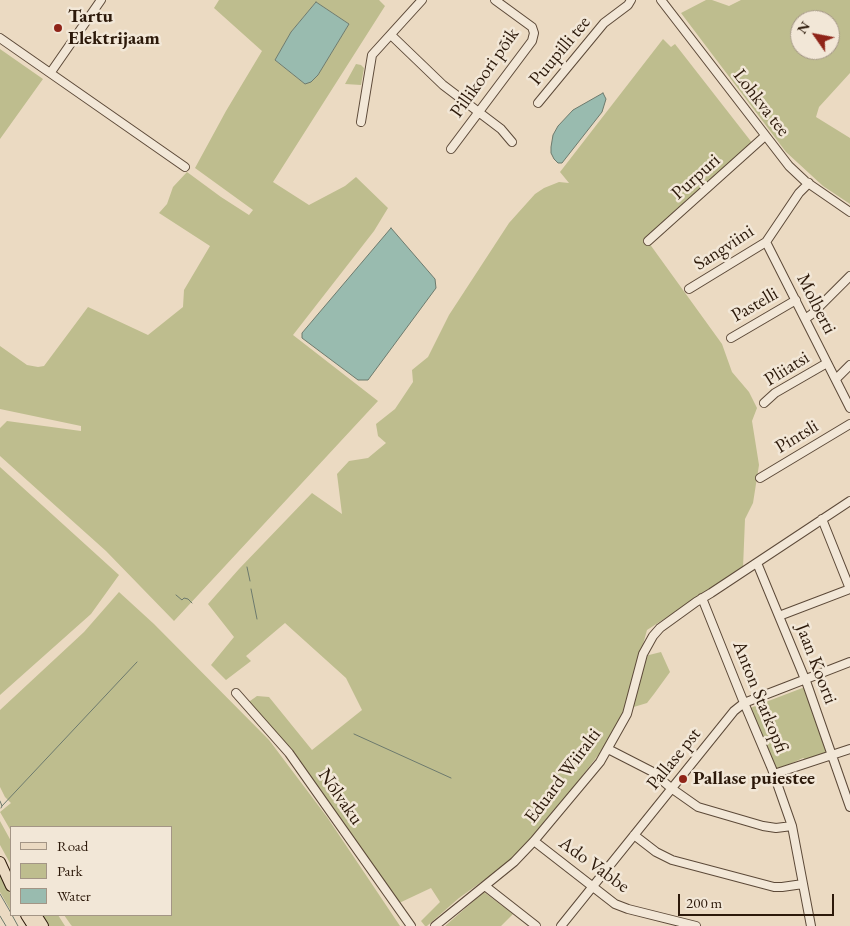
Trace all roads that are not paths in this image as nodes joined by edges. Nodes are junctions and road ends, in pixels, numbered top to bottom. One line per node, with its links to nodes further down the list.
1 (101, 0): 8 (street)
2 (422, 0): 6 (street)
3 (494, 0): 10 (street, Pillikoori põik)
4 (631, 0): 9 (street, Puupilli tee)
5 (661, 0): 12 (street, Lohkva tee)
6 (391, 35): 10 (street); 11 (street)
7 (0, 38): 8 (street)
8 (51, 72): 15 (street)
9 (538, 103)
10 (480, 113): 13 (street); 14 (street, Pillikoori põik)
11 (361, 122)
12 (765, 136): 16 (street, Lohkva tee); 18 (street, Purpuri)
13 (512, 142)
14 (451, 150)
15 (185, 167)
16 (809, 183): 17 (street, Lohkva tee); 19 (street, Sangviini)
17 (850, 212)
18 (648, 242)
19 (766, 242): 21 (street, Sangviini); 22 (street, Molberti)
20 (850, 276): 23 (street)
21 (689, 290)
22 (796, 300): 23 (street, Molberti); 24 (street, Pastelli)
23 (805, 319): 25 (street, Molberti)
24 (731, 338)
25 (827, 362): 27 (street, Molberti); 28 (street, Pliiatsi)
26 (850, 365): 27 (street)
27 (836, 379): 29 (street, Molberti)
28 (764, 402)
29 (850, 408)
30 (850, 424): 31 (street, Pintsli)
31 (760, 478)
32 (850, 501): 33 (street, Eduard Wiiralti)
33 (822, 519): 34 (street, Eduard Wiiralti); 35 (street)
34 (757, 563): 36 (street, Eduard Wiiralti); 37 (street, Jaan Koorti)
35 (850, 589): 37 (street)
36 (702, 598): 41 (street, Anton Starkopfi); 42 (street, Eduard Wiiralti)
37 (779, 616): 39 (street, Jaan Koorti)
38 (850, 662): 39 (street, Pallase pst)
39 (805, 680): 41 (street, Pallase pst); 44 (street, Jaan Koorti)
40 (236, 693): 58 (street, Nõlvaku)
41 (744, 703): 45 (street, Anton Starkopfi); 46 (street, Pallase pst)
42 (608, 749): 46 (street); 50 (street, Eduard Wiiralti)
43 (850, 749): 44 (street)
44 (832, 755): 45 (street); 47 (street, Jaan Koorti)
45 (774, 774): 48 (street, Anton Starkopfi)
46 (672, 788): 48 (street); 49 (street, Pallase pst)
47 (850, 807)
48 (792, 826): 55 (street, Anton Starkopfi)
49 (634, 834): 55 (street); 57 (street, Pallase pst)
50 (534, 841): 56 (street, Eduard Wiiralti); 57 (street, Ado Vabbe)
51 (0, 855): 53 (main road)
52 (0, 862): 54 (main road)
53 (10, 872)
54 (10, 884)
55 (803, 884): 63 (street, Anton Starkopfi)
56 (484, 886): 59 (street, Eduard Wiiralti); 60 (street)
57 (593, 887): 61 (street, Pallase pst); 62 (street, Ado Vabbe)
58 (411, 926)
59 (435, 926)
60 (536, 926)
61 (561, 926)
62 (696, 926)
63 (811, 926)

